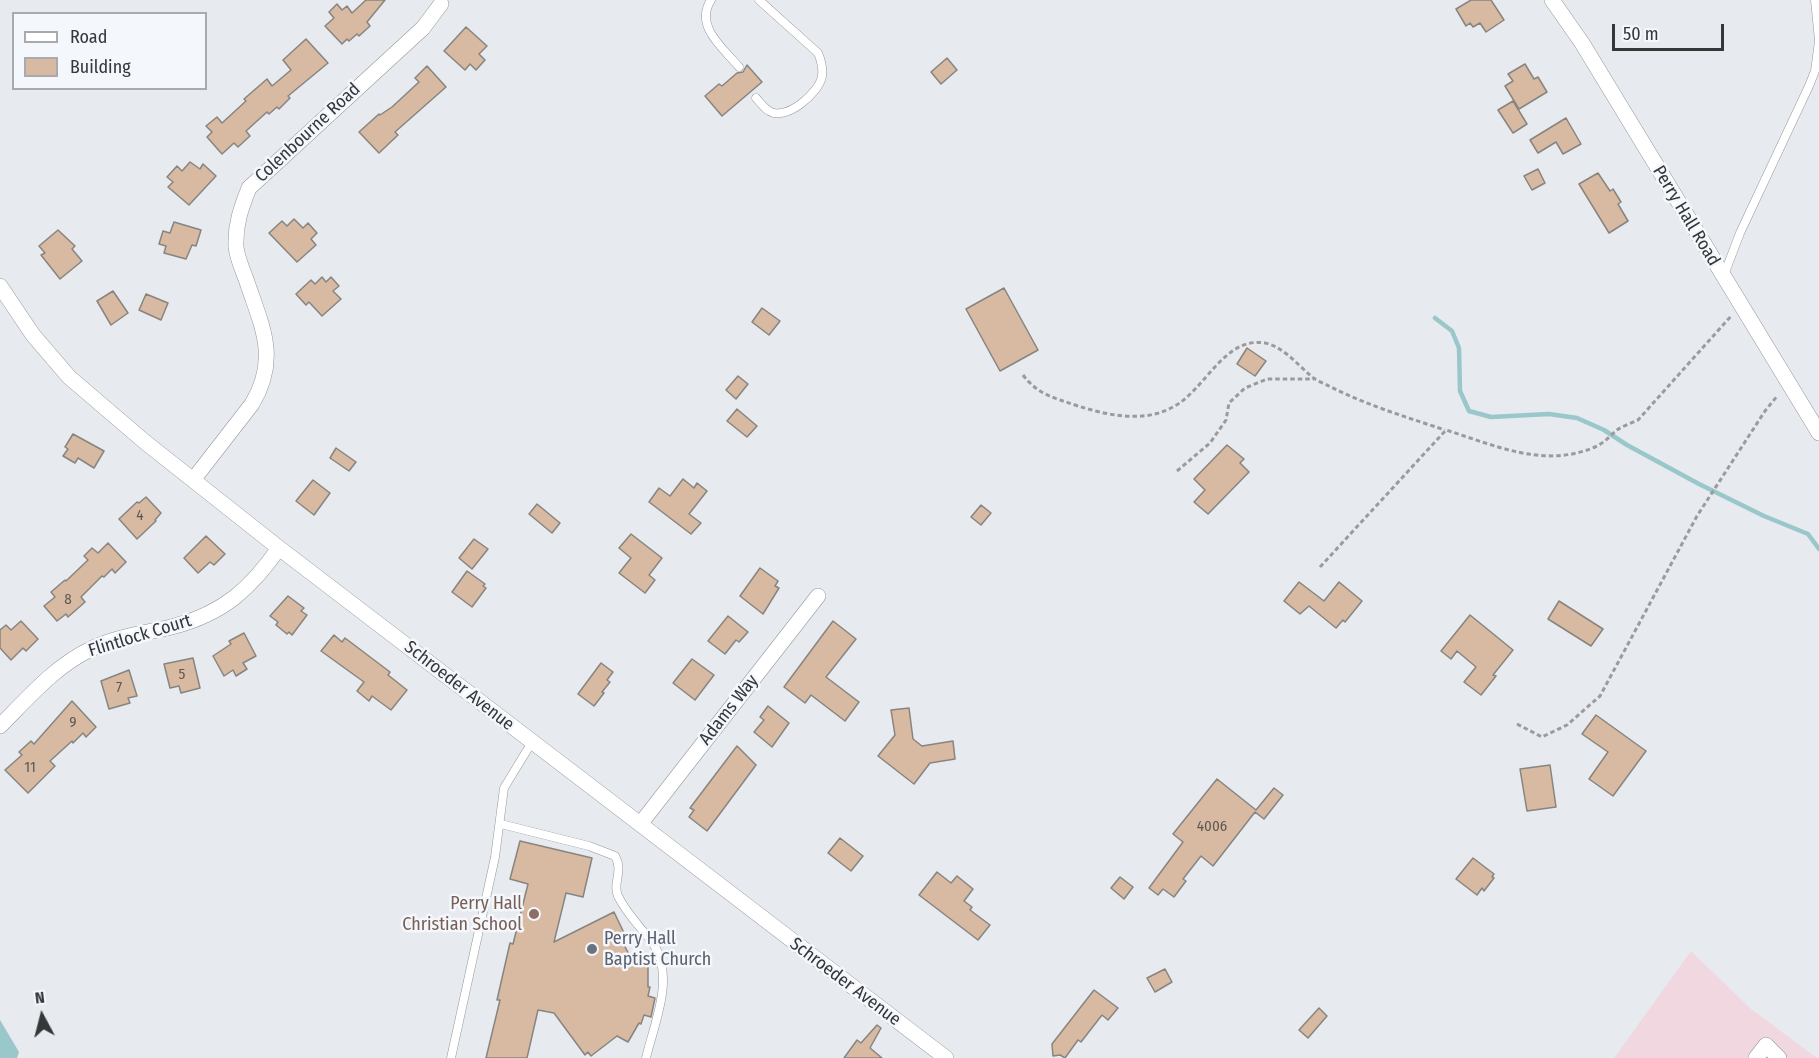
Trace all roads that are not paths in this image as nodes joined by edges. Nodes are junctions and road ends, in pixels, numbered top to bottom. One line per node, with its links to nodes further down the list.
1 (711, 0): 7 (lane)
2 (759, 0): 8 (lane)
3 (1552, 0): 9 (street, Perry Hall Road)
4 (1815, 0): 6 (lane)
5 (441, 4): 12 (street, Colenbourne Road)
6 (1819, 40): 9 (lane)
7 (739, 68)
8 (756, 98)
9 (1723, 276): 11 (street, Perry Hall Road)
10 (0, 286): 12 (street, Schroeder Avenue)
11 (1819, 434)
12 (193, 480): 13 (street, Schroeder Avenue)
13 (279, 548): 15 (street, Flintlock Court); 16 (street, Schroeder Avenue)
14 (818, 596): 17 (street, Adams Way)
15 (0, 726)
16 (532, 742): 17 (street, Schroeder Avenue); 18 (lane)
17 (641, 823): 21 (street, Schroeder Avenue)
18 (501, 824): 19 (lane); 20 (lane)
19 (451, 1058)
20 (646, 1058)
21 (946, 1058)
22 (1755, 1058): 23 (street)
23 (1779, 1058)

